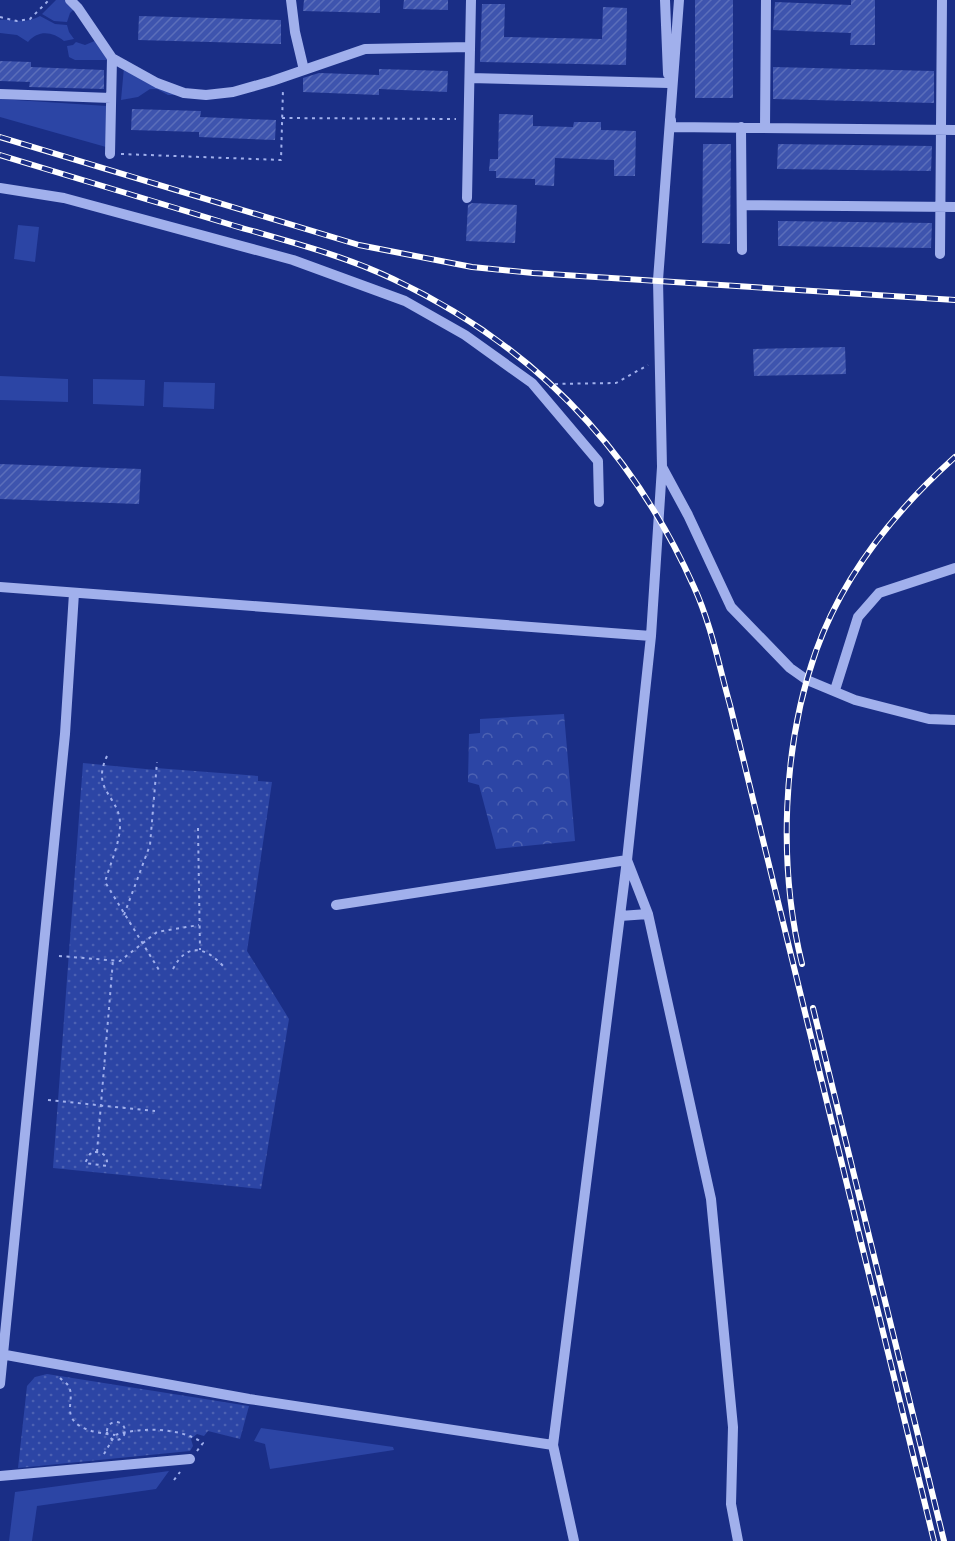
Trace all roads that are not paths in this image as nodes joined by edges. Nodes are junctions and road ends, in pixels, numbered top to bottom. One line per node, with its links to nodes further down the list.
1 (70, 0): 9 (street)
2 (291, 0): 10 (street)
3 (471, 0): 8 (street)
4 (665, 0): 12 (street)
5 (679, 0): 15 (street)
6 (766, 0): 17 (street)
7 (942, 0): 18 (street)
8 (471, 47): 10 (street); 11 (street)
9 (112, 58): 10 (street); 14 (street)
10 (304, 70)
11 (470, 78): 12 (street); 22 (street)
12 (669, 83): 15 (street)
13 (0, 94): 14 (street)
14 (111, 98): 20 (street)
15 (671, 127): 16 (street); 28 (street)
16 (741, 127): 17 (street); 23 (street)
17 (765, 128): 18 (street)
18 (942, 130): 19 (street); 24 (street)
19 (955, 130)
20 (110, 154)
21 (0, 188): 29 (street)
22 (467, 198)
23 (742, 205): 24 (street); 26 (street)
24 (941, 207): 25 (street); 27 (street)
25 (955, 207)
26 (742, 250)
27 (940, 254)
28 (662, 467): 33 (street); 34 (street)
29 (599, 502)
30 (955, 568): 34 (street)
31 (0, 587): 32 (street)
32 (75, 593): 33 (street); 40 (street)
33 (651, 636): 36 (street)
34 (835, 690): 35 (street)
35 (955, 720)
36 (627, 860): 37 (street); 38 (street); 39 (street)
37 (336, 905)
38 (648, 914): 39 (street); 46 (street)
39 (620, 916): 42 (street)
40 (1, 1354): 41 (street); 42 (street)
41 (0, 1384)
42 (553, 1445): 45 (street)
43 (190, 1459): 44 (street)
44 (0, 1476)
45 (574, 1541)
46 (738, 1541)

